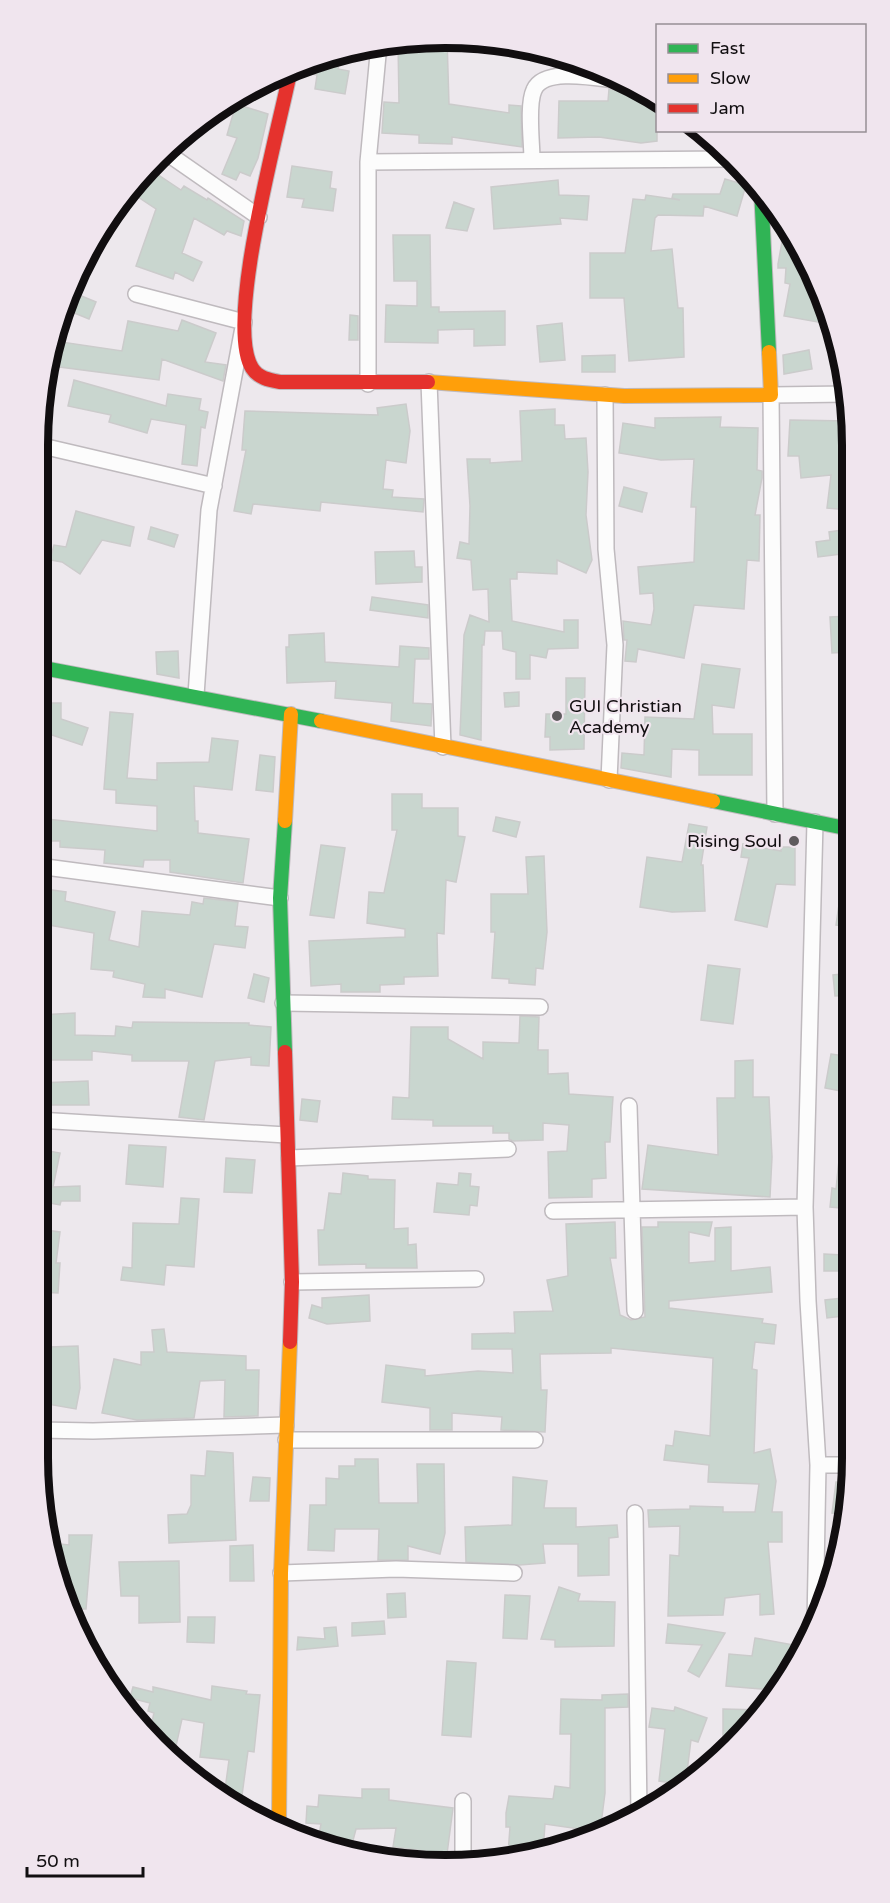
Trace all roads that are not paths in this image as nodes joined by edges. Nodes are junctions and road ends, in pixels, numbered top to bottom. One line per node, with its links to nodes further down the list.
1 (378, 54): 9 (street)
2 (599, 79): 8 (street)
3 (289, 80): 5 (street)
4 (283, 82): 5 (street)
5 (288, 86): 11 (street)
6 (172, 157): 11 (street)
7 (720, 159): 8 (street)
8 (532, 160): 9 (street)
9 (368, 162): 15 (street)
10 (762, 206): 18 (street)
11 (259, 217): 13 (street)
12 (136, 294): 13 (street)
13 (244, 322): 15 (street); 20 (street)
14 (429, 382): 15 (street); 17 (street); 24 (street)
15 (368, 384)
16 (839, 394): 18 (street)
17 (606, 395): 18 (street); 25 (street)
18 (771, 395): 26 (street)
19 (48, 447): 20 (street)
20 (214, 486): 22 (street)
21 (48, 669): 22 (street)
22 (196, 695): 23 (street)
23 (291, 714): 24 (street); 30 (street)
24 (442, 747): 25 (street)
25 (609, 780): 26 (street)
26 (775, 814): 27 (street)
27 (815, 822): 28 (street); 38 (street)
28 (842, 827)
29 (48, 867): 30 (street)
30 (280, 898): 31 (street)
31 (283, 1003): 32 (street); 35 (street)
32 (540, 1007)
33 (629, 1106): 39 (street)
34 (48, 1121): 35 (street)
35 (286, 1135): 37 (street)
36 (508, 1149): 37 (street)
37 (289, 1158): 42 (street)
38 (806, 1208): 39 (street); 47 (street)
39 (631, 1210): 40 (street); 43 (street)
40 (554, 1211)
41 (476, 1279): 42 (street)
42 (292, 1282): 45 (street)
43 (635, 1311)
44 (48, 1430): 45 (street)
45 (286, 1432): 46 (street); 51 (street)
46 (535, 1440)
47 (818, 1465): 48 (street); 52 (street)
48 (842, 1465)
49 (634, 1513): 54 (street)
50 (514, 1573): 51 (street)
51 (281, 1574): 55 (street)
52 (815, 1601)
53 (463, 1802): 56 (street)
54 (639, 1805)
55 (279, 1819)
56 (463, 1854)

